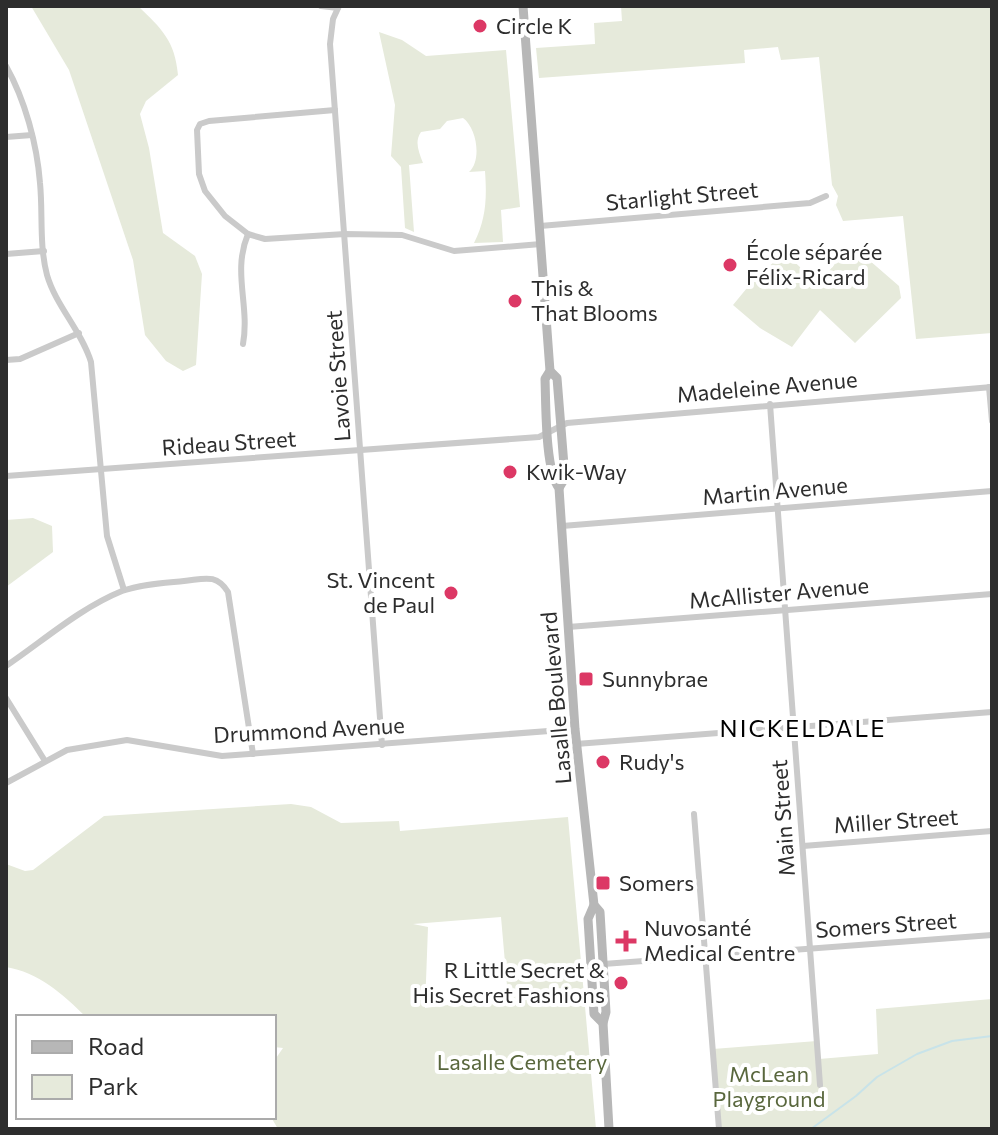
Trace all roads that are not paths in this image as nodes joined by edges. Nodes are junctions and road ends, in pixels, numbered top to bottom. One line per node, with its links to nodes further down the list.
1 (321, 6): 3 (street)
2 (523, 6): 9 (main road, Lasalle Boulevard)
3 (338, 7): 5 (street, Lavoie Street)
4 (6, 66): 6 (street)
5 (335, 110): 10 (street); 11 (street, Lavoie Street)
6 (32, 135): 7 (street); 13 (street)
7 (6, 137)
8 (826, 196): 9 (street, Starlight Street)
9 (540, 226): 12 (main road, Lasalle Boulevard)
10 (248, 234): 11 (street); 16 (street)
11 (345, 234): 12 (street); 24 (street, Lavoie Street)
12 (541, 244): 18 (main road, Lasalle Boulevard)
13 (44, 251): 14 (street); 15 (street)
14 (6, 254)
15 (79, 333): 17 (street); 25 (street)
16 (243, 344)
17 (6, 360)
18 (550, 371): 22 (main road, Lasalle Boulevard); 23 (main road, Lasalle Boulevard)
19 (991, 387): 20 (street, Madeleine Avenue); 21 (street)
20 (770, 404): 22 (street, Madeleine Avenue); 29 (street, Main Street)
21 (992, 421)
22 (561, 426): 23 (street, Madeleine Avenue); 27 (main road, Lasalle Boulevard)
23 (548, 433): 24 (street, Rideau Street); 27 (main road, Lasalle Boulevard)
24 (362, 452): 25 (street, Rideau Street); 41 (street, Lavoie Street)
25 (103, 470): 26 (street, Rideau Street); 31 (street)
26 (6, 476)
27 (559, 488): 30 (main road, Lasalle Boulevard)
28 (992, 491): 29 (street, Martin Avenue)
29 (778, 508): 30 (street, Martin Avenue); 33 (street, Main Street)
30 (562, 526): 34 (main road, Lasalle Boulevard)
31 (124, 590): 35 (street); 42 (street)
32 (992, 594): 33 (street, McAllister Avenue)
33 (785, 610): 34 (street, McAllister Avenue); 38 (street, Main Street)
34 (568, 627): 39 (main road, Lasalle Boulevard)
35 (6, 666)
36 (6, 698): 43 (street)
37 (992, 712): 38 (street)
38 (794, 728): 40 (street); 47 (street, Main Street)
39 (575, 729): 40 (main road, Lasalle Boulevard); 41 (street, Drummond Avenue)
40 (576, 744): 48 (main road, Lasalle Boulevard)
41 (382, 745): 42 (street, Drummond Avenue)
42 (253, 754): 43 (street, Drummond Avenue)
43 (45, 761): 44 (street, Drummond Avenue)
44 (6, 783)
45 (694, 814): 51 (street)
46 (992, 831): 47 (street, Miller Street)
47 (803, 846): 50 (street, Main Street)
48 (594, 905): 52 (main road, Lasalle Boulevard); 53 (main road, Lasalle Boulevard)
49 (992, 935): 50 (street, Somers Street)
50 (810, 949): 51 (street, Somers Street); 55 (street, Main Street)
51 (705, 956): 52 (street, Somers Street); 57 (street)
52 (603, 964): 53 (street, Somers Street); 54 (main road, Lasalle Boulevard)
53 (590, 965): 54 (main road, Lasalle Boulevard)
54 (603, 1023): 56 (main road, Lasalle Boulevard)
55 (820, 1085)
56 (609, 1129)
57 (719, 1129)

